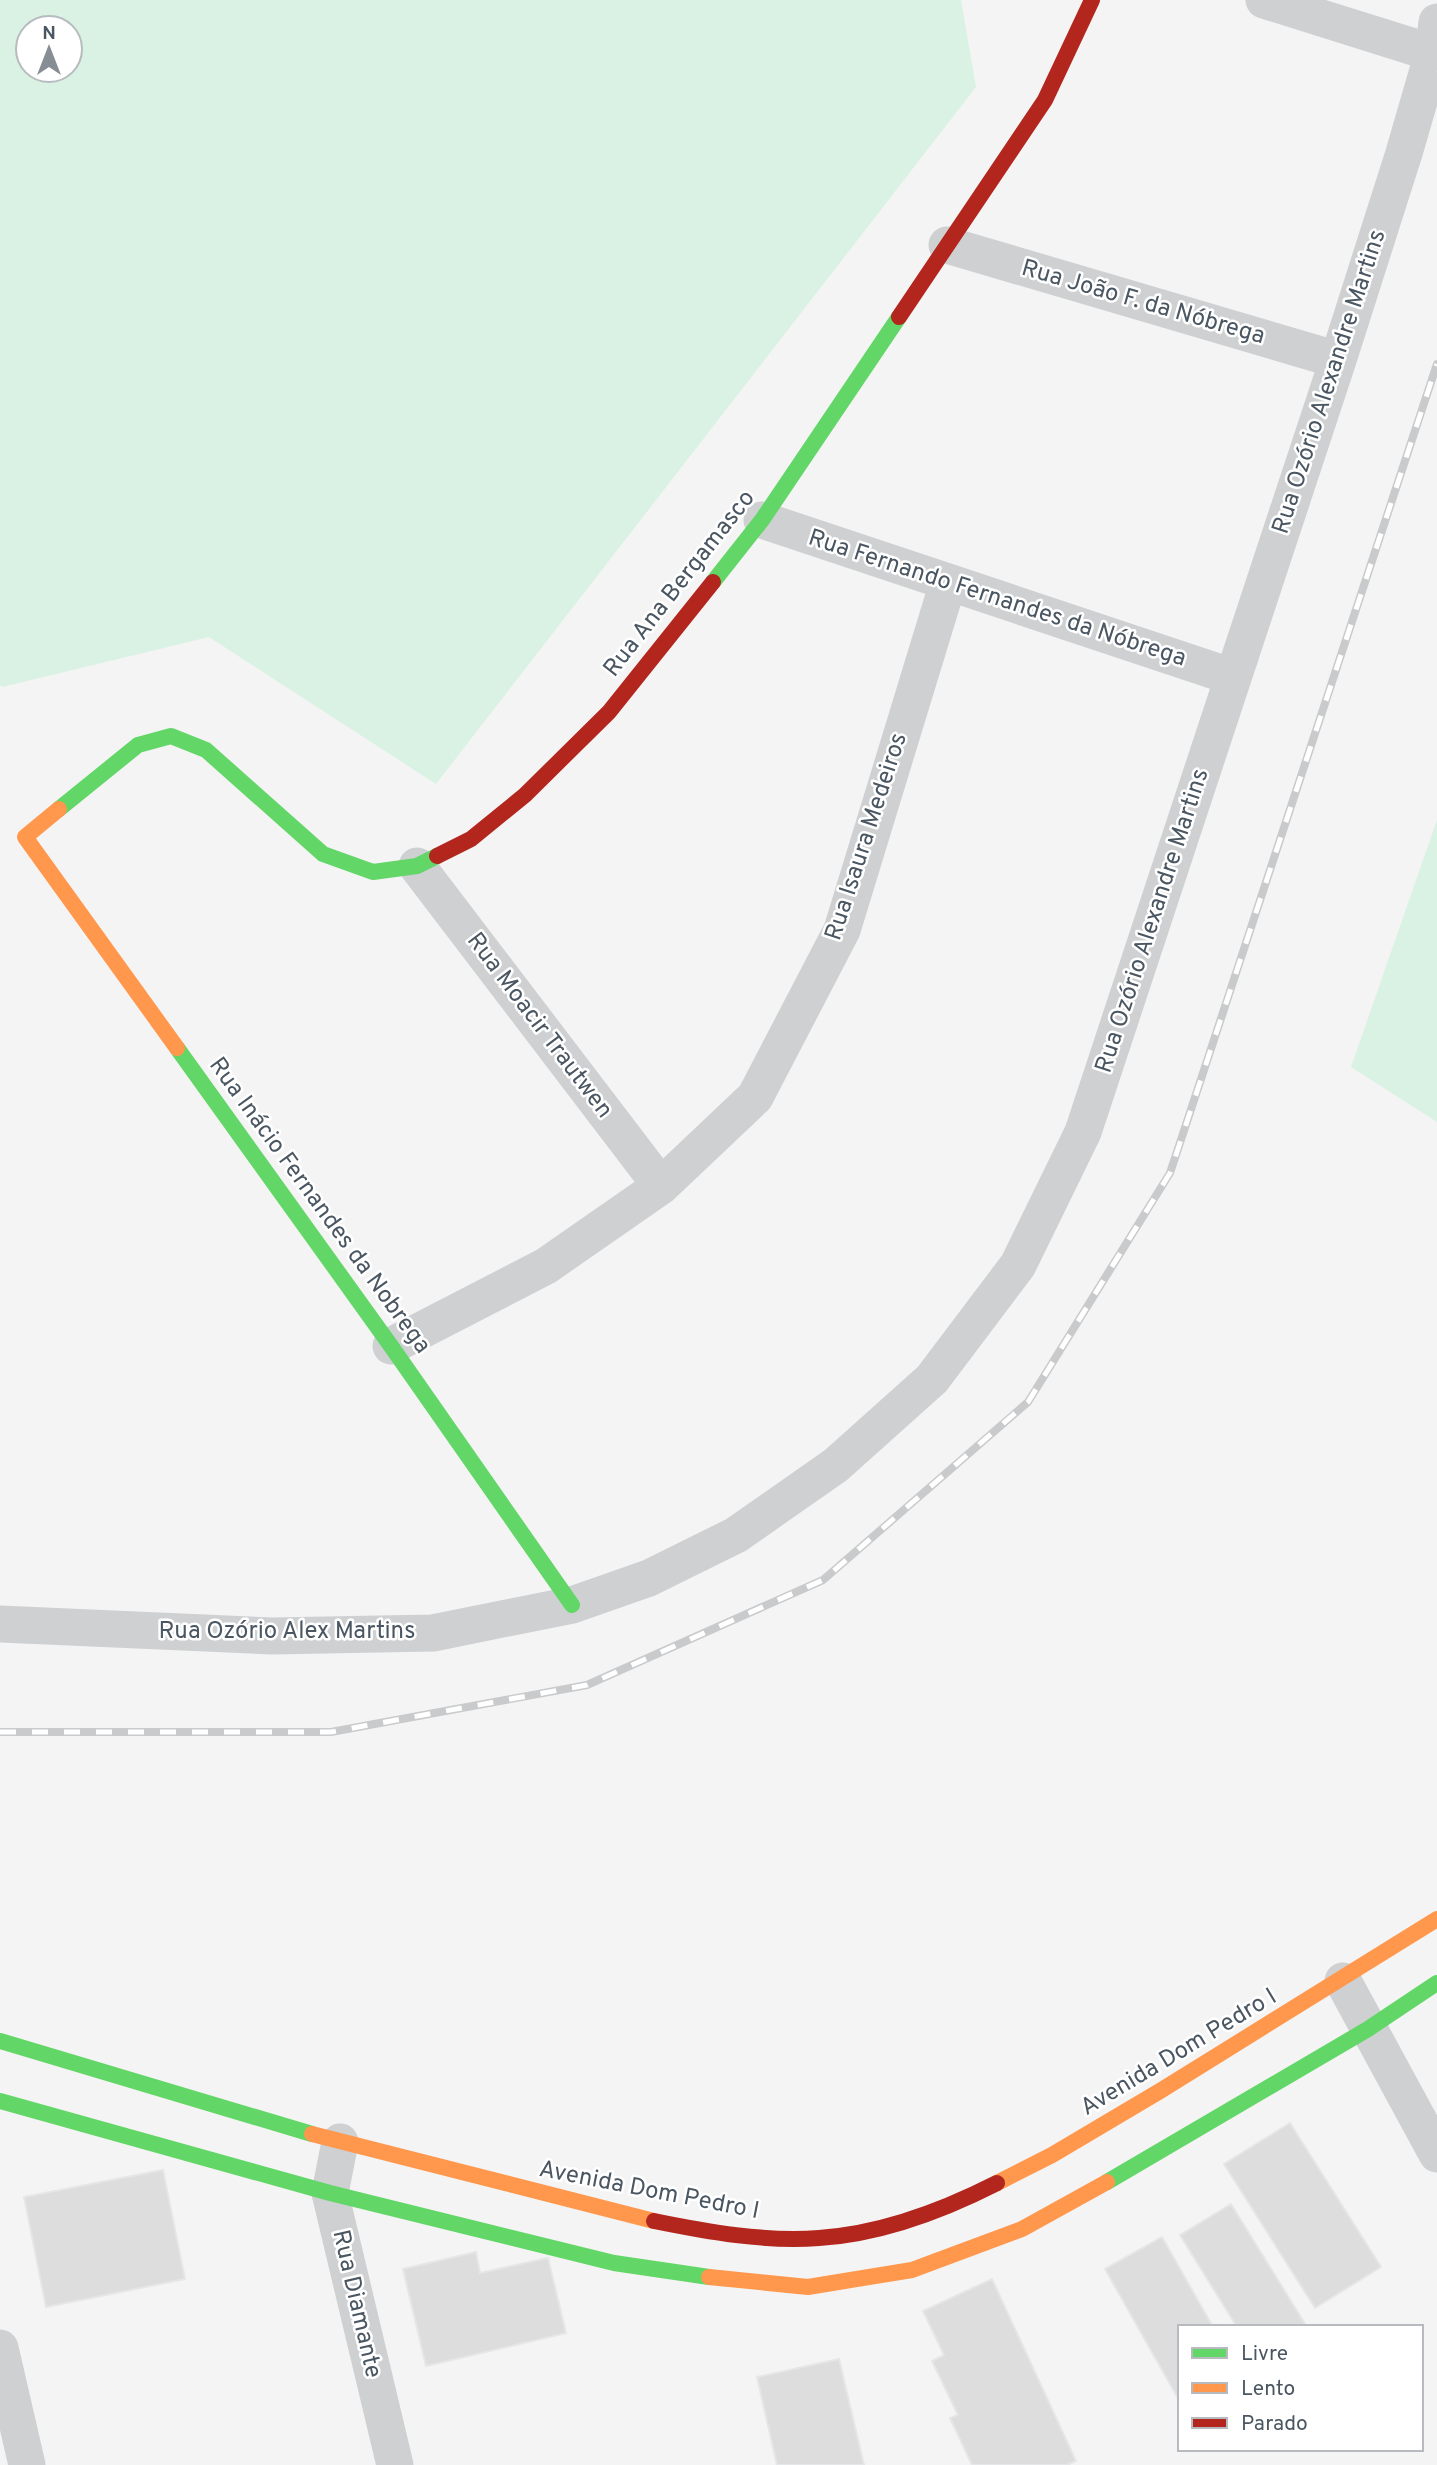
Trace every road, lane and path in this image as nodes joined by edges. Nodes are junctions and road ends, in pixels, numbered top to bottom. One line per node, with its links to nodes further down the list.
1 (1091, 0): 4 (street, Rua Ana Bergamasco)
2 (1264, 0): 3 (street)
3 (1435, 38): 5 (street, Rua Ozório Alexandre Martins)
4 (947, 245): 5 (street, Rua João F. da Nóbrega); 6 (street, Rua Ana Bergamasco)
5 (1338, 360): 8 (street, Rua Ozório Alexandre Martins)
6 (762, 520): 7 (street, Rua Fernando Fernandes da Nóbrega); 10 (street, Rua Ana Bergamasco)
7 (948, 583): 8 (street, Rua Fernando Fernandes da Nóbrega); 11 (street, Rua Isaura Medeiros)
8 (1233, 677): 13 (street, Rua Ozório Alexandre Martins)
9 (26, 837): 10 (street, Rua Ana Bergamasco); 12 (street, Rua Inácio Fernandes da Nobrega)
10 (417, 866): 11 (street, Rua Moacir Trautwen)
11 (661, 1186): 12 (street, Rua Isaura Medeiros)
12 (391, 1346): 13 (street, Rua Inácio Fernandes da Nobrega)
13 (572, 1605): 14 (street, Rua Ozório Alex Martins)
14 (0, 1624)
15 (1437, 1919): 16 (street, Avenida Dom Pedro I)
16 (1343, 1981): 18 (street); 21 (street, Avenida Dom Pedro I)
17 (1437, 1983): 18 (street)
18 (1368, 2029): 22 (street); 23 (street)
19 (0, 2041): 21 (street, Avenida Dom Pedro I)
20 (0, 2101): 23 (street)
21 (340, 2142): 23 (street, Rua Diamante)
22 (1437, 2154)
23 (330, 2193): 26 (street, Rua Diamante)
24 (0, 2348): 25 (street)
25 (27, 2465)
26 (395, 2465)

